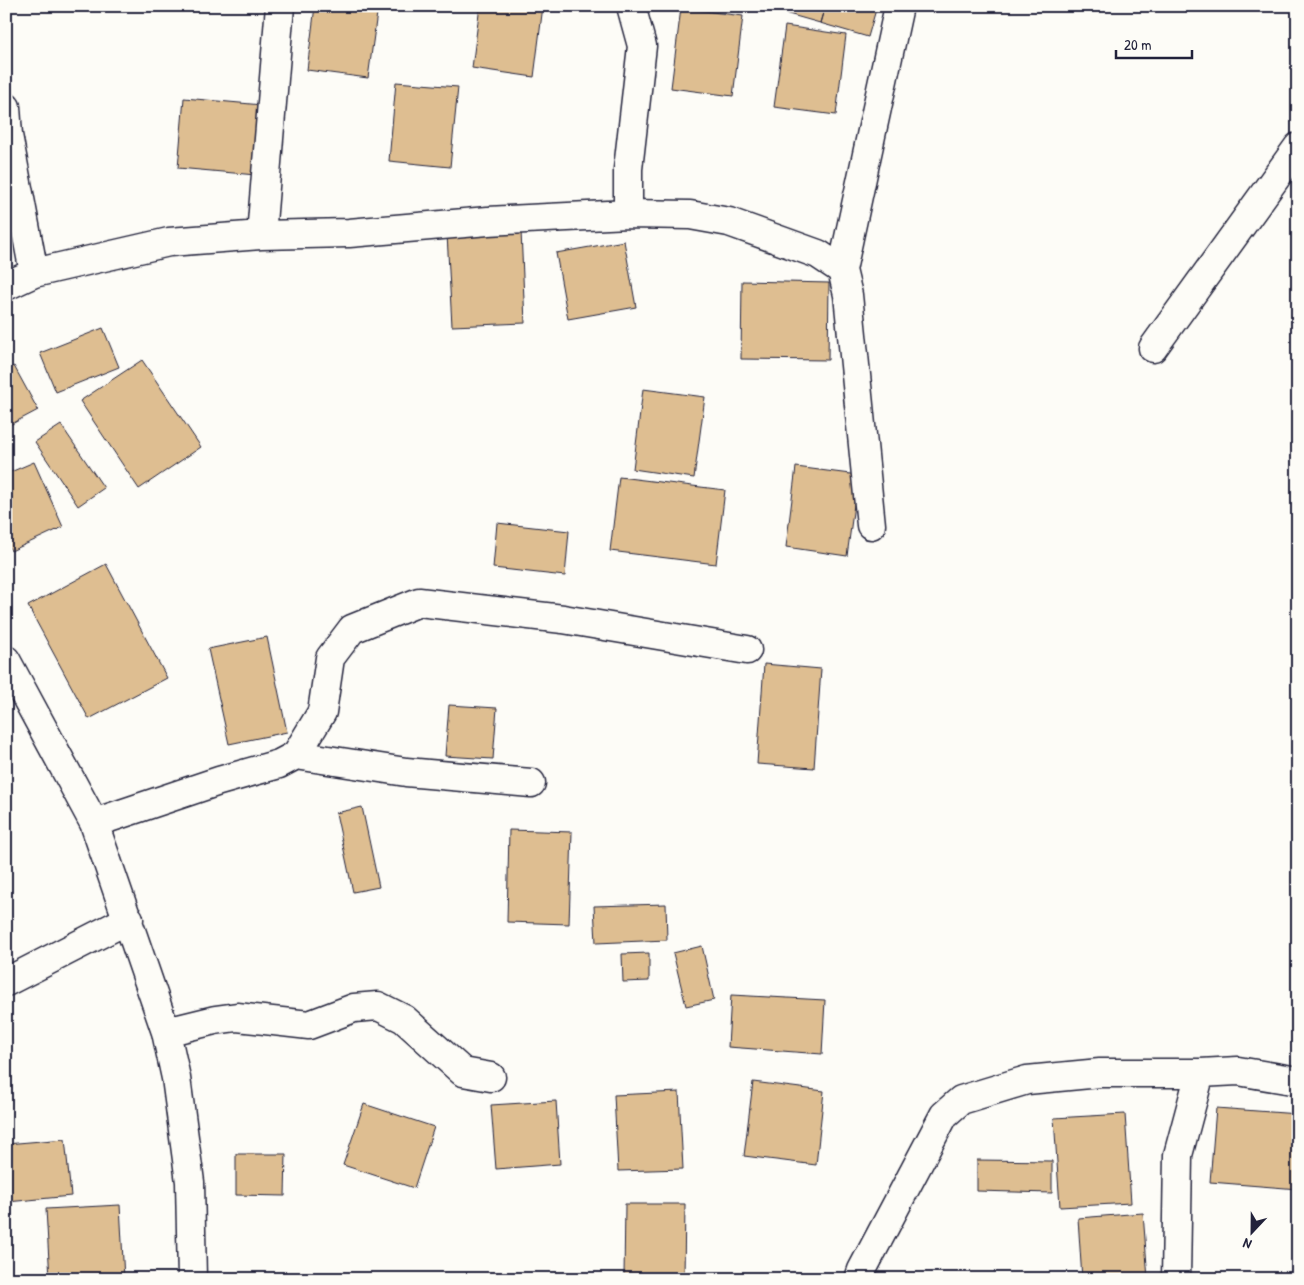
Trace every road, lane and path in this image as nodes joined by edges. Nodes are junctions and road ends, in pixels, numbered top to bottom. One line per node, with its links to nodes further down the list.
1 (280, 6): 7 (street)
2 (631, 6): 6 (street)
3 (899, 6): 8 (street)
4 (6, 107): 9 (street)
5 (1298, 147): 11 (street)
6 (628, 214): 7 (street); 8 (street)
7 (260, 235): 9 (street)
8 (842, 270): 12 (street)
9 (34, 273): 10 (street)
10 (6, 286)
11 (1153, 348)
12 (871, 525)
13 (746, 650): 15 (street)
14 (6, 660): 17 (street)
15 (296, 755): 16 (street); 17 (street)
16 (531, 782)
17 (94, 823): 18 (street)
18 (129, 919): 19 (street); 20 (street)
19 (6, 982)
20 (166, 1032): 22 (street); 24 (street)
21 (1200, 1073): 23 (street); 25 (street); 26 (street)
22 (491, 1076)
23 (1298, 1081)
24 (192, 1279)
25 (859, 1279)
26 (1176, 1279)

